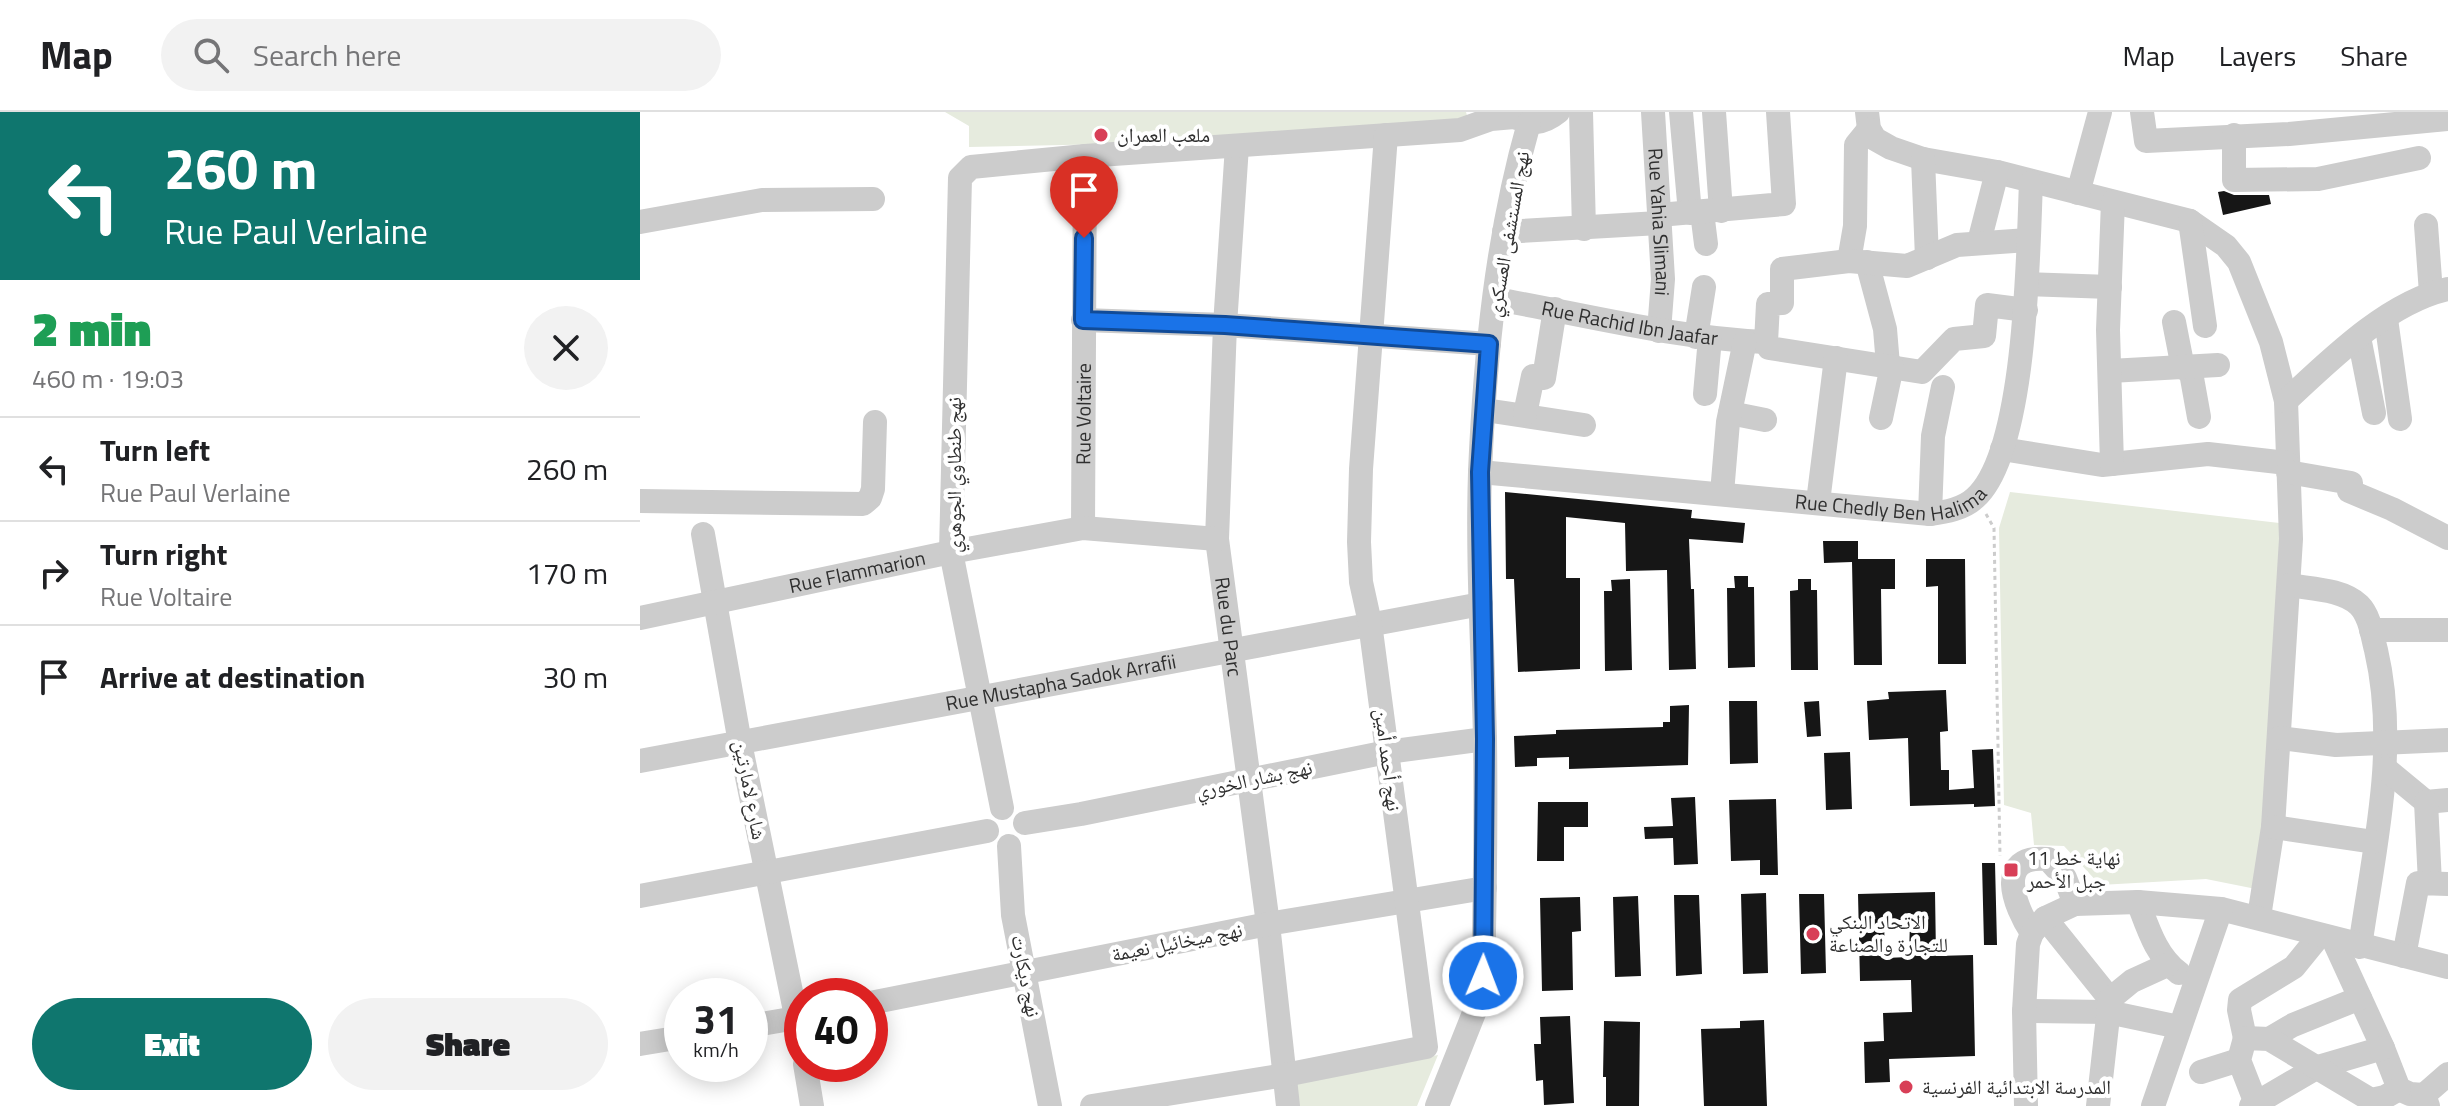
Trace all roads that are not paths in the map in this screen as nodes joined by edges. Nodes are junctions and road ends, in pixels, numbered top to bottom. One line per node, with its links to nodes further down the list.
1 (1558, 112): 11 (street)
2 (1581, 112): 31 (street)
3 (1635, 112): 4 (street)
4 (1653, 112): 5 (street); 27 (street, Rue Yahia Slimani)
5 (1661, 112)
6 (1681, 112): 26 (street)
7 (1714, 112): 26 (street)
8 (1778, 112): 26 (street)
9 (2100, 112): 23 (street)
10 (2142, 112): 16 (street)
11 (1517, 117): 15 (street); 32 (street, نهج المستشفى العسكري)
12 (2439, 117): 14 (street)
13 (1868, 120): 20 (street); 37 (street)
14 (2288, 123): 16 (street)
15 (1386, 135): 17 (street); 51 (street, نهج أحمد أمين)
16 (2234, 135): 19 (street)
17 (1237, 146): 18 (street); 48 (street, Rue du Parc)
18 (1085, 156): 46 (street, Rue Voltaire); 86 (street, نهج طنطاوي الجوهري)
19 (2419, 158)
20 (1923, 159): 21 (street); 36 (street)
21 (1997, 172): 22 (street); 34 (street)
22 (2031, 182): 23 (street); 33 (street, Rue Chedly Ben Halima)
23 (2078, 193): 25 (street)
24 (873, 199): 29 (street)
25 (2113, 202): 28 (street); 40 (street)
26 (1704, 212): 27 (street); 35 (street)
27 (1659, 219): 31 (street); 50 (street, Rue Yahia Slimani)
28 (2190, 221): 49 (street); 63 (street)
29 (640, 222)
30 (2426, 225): 41 (street)
31 (1584, 229): 32 (street)
32 (1504, 232): 42 (street, نهج المستشفى العسكري)
33 (2028, 240): 34 (street); 38 (street, Rue Chedly Ben Halima)
34 (1979, 242): 36 (street)
35 (1706, 244)
36 (1927, 258): 37 (street)
37 (1858, 262): 54 (street); 57 (street)
38 (2028, 284): 40 (street); 44 (street, Rue Chedly Ben Halima)
39 (1704, 287): 53 (street)
40 (2110, 287): 60 (street)
41 (2440, 291): 45 (street)
42 (1496, 299): 43 (street, Rue Rachid Ibn Jaafar); 55 (street, نهج المستشفى العسكري)
43 (1555, 309): 50 (street, Rue Rachid Ibn Jaafar); 67 (street)
44 (2026, 310): 57 (street, Rue Rachid Ibn Jaafar); 74 (street, Rue Chedly Ben Halima)
45 (2386, 319): 52 (street); 70 (street)
46 (1083, 320): 48 (street); 82 (street, Rue Voltaire)
47 (2174, 322): 59 (street)
48 (1225, 325): 51 (street); 85 (street, Rue du Parc)
49 (2205, 326)
50 (1659, 331): 53 (street, Rue Rachid Ibn Jaafar)
51 (1371, 336): 55 (street); 91 (street, نهج أحمد أمين)
52 (2359, 337): 63 (street); 66 (street)
53 (1703, 338): 54 (street, Rue Rachid Ibn Jaafar); 62 (street)
54 (1756, 341): 56 (street, Rue Rachid Ibn Jaafar); 65 (street)
55 (1489, 344): 64 (street, نهج المستشفى العسكري)
56 (1836, 358): 57 (street, Rue Rachid Ibn Jaafar); 80 (street)
57 (1890, 365): 69 (street)
58 (2218, 365): 59 (street)
59 (2187, 368): 60 (street); 68 (street)
60 (2110, 371): 75 (street)
61 (1943, 387): 81 (street)
62 (1705, 394)
63 (2286, 401): 76 (street)
64 (1485, 410): 67 (street); 77 (street, نهج المستشفى العسكري)
65 (1730, 413): 71 (street); 78 (street)
66 (2374, 413)
67 (1525, 414): 73 (street)
68 (2199, 417)
69 (1881, 418)
70 (2400, 419)
71 (1765, 420)
72 (875, 422): 79 (street)
73 (1584, 425)
74 (2002, 449): 75 (street); 81 (street, Rue Chedly Ben Halima)
75 (2112, 464): 76 (street)
76 (2287, 467): 84 (street); 87 (street)
77 (1480, 472): 78 (street, Rue Chedly Ben Halima); 89 (street, نهج المستشفى العسكري)
78 (1722, 493): 80 (street, Rue Chedly Ben Halima)
79 (640, 501)
80 (1818, 502): 81 (street, Rue Chedly Ben Halima)
81 (1930, 514)
82 (1083, 528): 85 (street, Rue Flammarion); 86 (street, Rue Flammarion)
83 (703, 534): 88 (street, شارع لامارتين)
84 (2448, 538)
85 (1217, 539): 94 (street, Rue du Parc)
86 (951, 552): 88 (street, Rue Flammarion); 95 (street, نهج طنطاوي الجوهري)
87 (2289, 585): 92 (street); 96 (street)
88 (715, 603): 90 (street, Rue Flammarion); 100 (street, شارع لامارتين)
89 (1481, 604): 91 (street, Rue Mustapha Sadok Arrafii); 97 (street, نهج المستشفى العسكري)
90 (640, 618)
91 (1370, 623): 94 (street, Rue Mustapha Sadok Arrafii); 101 (street, نهج أحمد أمين)
92 (2371, 630): 93 (street); 99 (street)
93 (2448, 630)
94 (1232, 651): 95 (street, Rue Mustapha Sadok Arrafii); 104 (street, Rue du Parc)
95 (982, 698): 100 (street, Rue Mustapha Sadok Arrafii); 106 (street, نهج طنطاوي الجوهري)
96 (2280, 738): 99 (street); 108 (street)
97 (1485, 739): 101 (street, نهج بشار الخوري); 114 (street, نهج المستشفى العسكري)
98 (2448, 740): 99 (street)
99 (2386, 742): 103 (street)
100 (740, 743): 102 (street, Rue Mustapha Sadok Arrafii); 112 (street, شارع لامارتين)
101 (1387, 752): 104 (street, نهج بشار الخوري); 117 (street, نهج أحمد أمين)
102 (640, 761)
103 (2386, 769): 105 (street); 110 (street)
104 (1248, 780): 107 (street, نهج بشار الخوري); 121 (street, Rue du Parc)
105 (2437, 801): 113 (street)
106 (1002, 808): 107 (street); 109 (street)
107 (1025, 823): 111 (street)
108 (2273, 827): 110 (street); 120 (street)
109 (987, 831): 111 (street); 112 (street)
110 (2374, 842): 124 (street)
111 (1009, 846): 128 (street, نهج ديكارت)
112 (766, 872): 115 (street); 129 (street, شارع لامارتين)
113 (2439, 884): 125 (street)
114 (1485, 888): 117 (street, نهج ميخائيل نعيمة); 153 (street, نهج المستشفى العسكري)
115 (640, 896)
116 (2138, 902): 118 (street); 119 (street); 126 (street)
117 (1406, 903): 121 (street, نهج ميخائيل نعيمة); 143 (street, نهج أحمد أمين)
118 (2075, 904): 122 (street); 122 (street)
119 (2221, 909): 120 (street); 130 (street)
120 (2259, 917): 123 (street)
121 (1268, 924): 128 (street, نهج ميخائيل نعيمة); 143 (street, Rue du Parc)
122 (2039, 925): 133 (street); 134 (street)
123 (2326, 937): 124 (street); 131 (street); 138 (street)
124 (2360, 947): 125 (street)
125 (2404, 956): 127 (street)
126 (2167, 965): 130 (street); 133 (street)
127 (2448, 967)
128 (1026, 972): 132 (street, نهج ميخائيل نعيمة); 150 (street, نهج ديكارت)
129 (791, 978)
130 (2193, 985): 135 (street)
131 (2360, 998): 138 (street); 139 (street)
132 (888, 999)
133 (2109, 1006): 134 (street); 135 (street); 155 (street)
134 (2024, 1011): 154 (street)
135 (2179, 1027): 156 (street)
136 (664, 1040): 137 (street)
137 (640, 1044)
138 (2251, 1046): 140 (street); 141 (street); 148 (street)
139 (2383, 1048): 140 (street); 145 (street)
140 (2318, 1067): 147 (street); 148 (street)
141 (2201, 1072)
142 (2448, 1074): 146 (street)
143 (1285, 1075): 151 (street, نهج أحمد أمين); 152 (street, Rue du Parc)
144 (808, 1082): 149 (street)
145 (2399, 1089): 146 (street); 147 (street)
146 (2426, 1101)
147 (2370, 1103)
148 (2255, 1105)
149 (812, 1106)
150 (1050, 1106)
151 (1092, 1106)
152 (1288, 1106)
153 (1437, 1106)
154 (2026, 1106)
155 (2098, 1106)
156 (2153, 1106)

